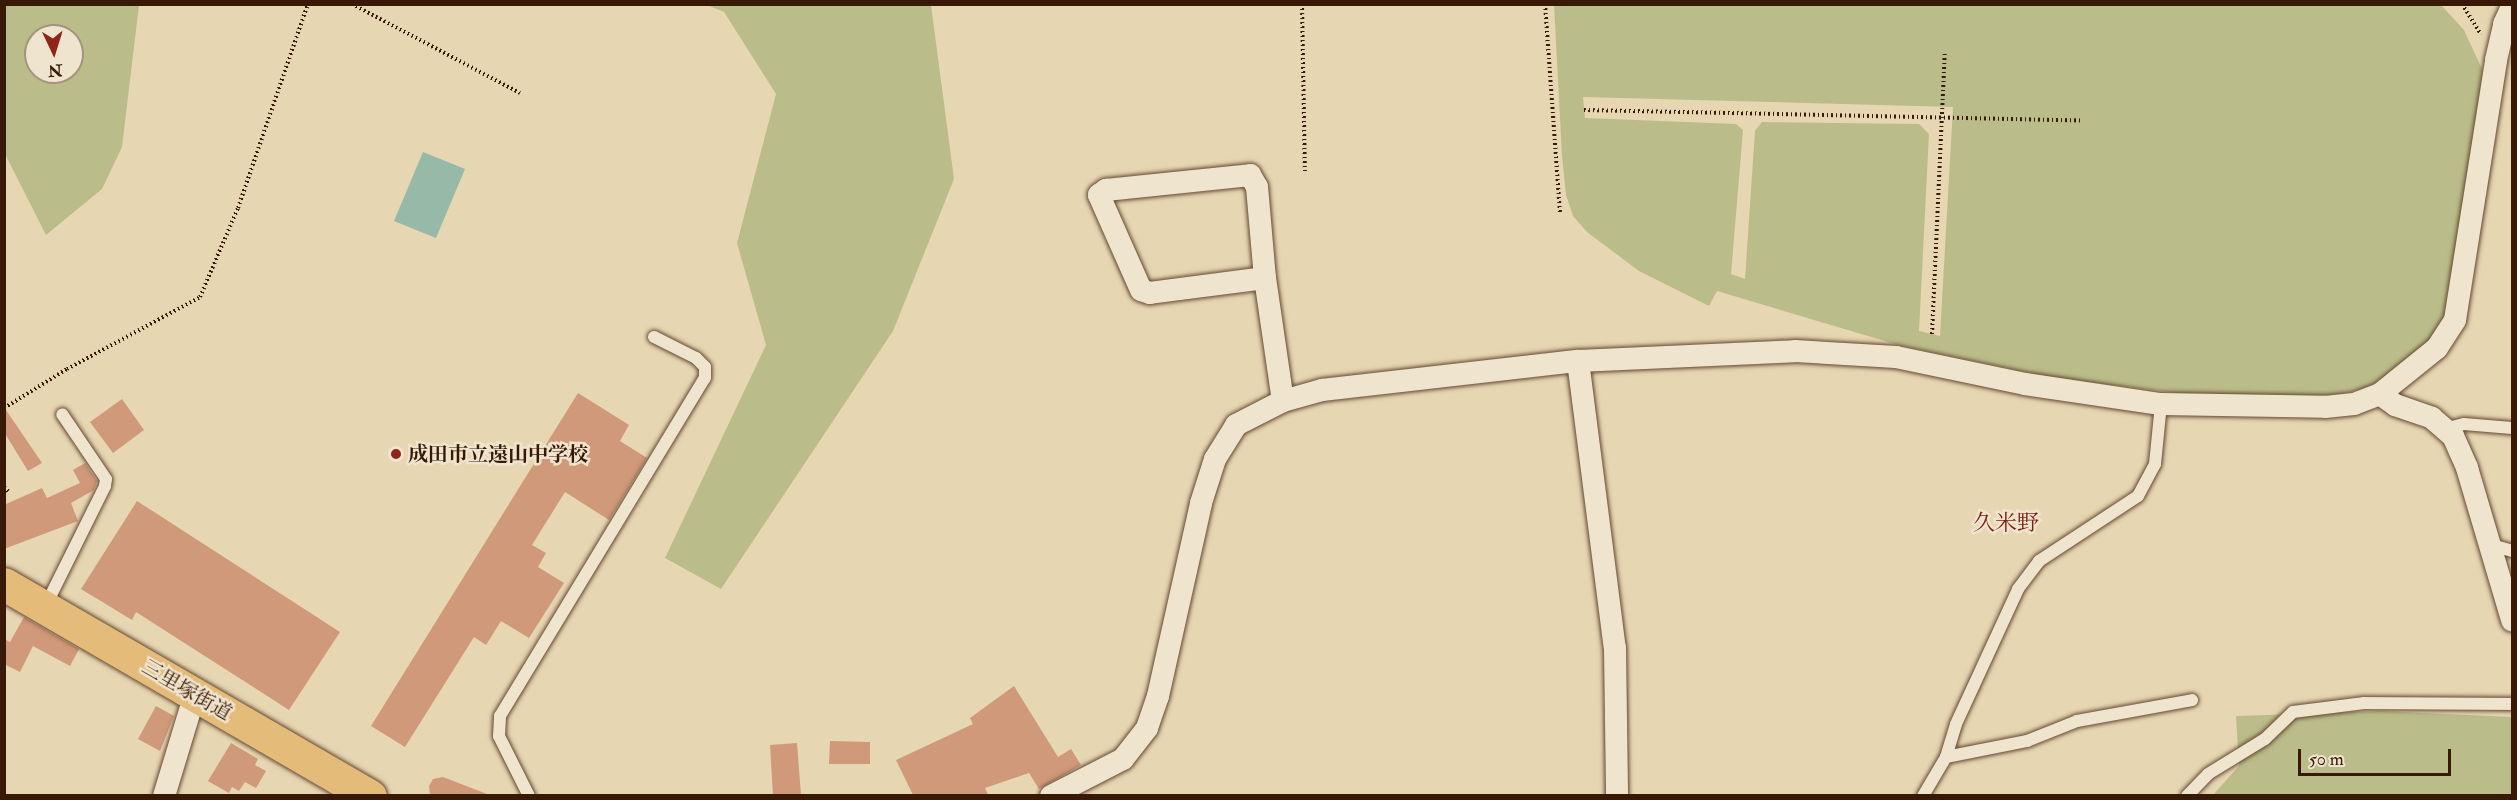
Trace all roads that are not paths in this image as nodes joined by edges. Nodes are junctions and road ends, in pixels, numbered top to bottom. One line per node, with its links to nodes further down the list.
1 (2512, 8): 5 (street)
2 (1265, 279): 2 (street); 6 (street)
3 (654, 337): 22 (lane)
4 (1578, 361): 6 (street); 7 (street); 24 (street)
5 (2380, 393): 7 (street); 9 (street)
6 (1283, 400): 23 (street)
7 (2161, 404): 19 (lane)
8 (62, 414): 14 (lane)
9 (2448, 428): 10 (lane); 11 (street)
10 (2512, 428)
11 (2488, 544): 12 (lane); 15 (street)
12 (2512, 551)
13 (4, 584): 14 (main road, 三里塚街道)
14 (45, 608): 16 (main road, 三里塚街道)
15 (2512, 620)
16 (195, 694): 20 (street); 21 (main road, 三里塚街道)
17 (2192, 700): 19 (lane)
18 (2512, 704): 26 (lane)
19 (1946, 757): 25 (lane)
20 (164, 795)
21 (370, 795)
22 (529, 795)
23 (1051, 795)
24 (1617, 795)
25 (1923, 795)
26 (2187, 795)

